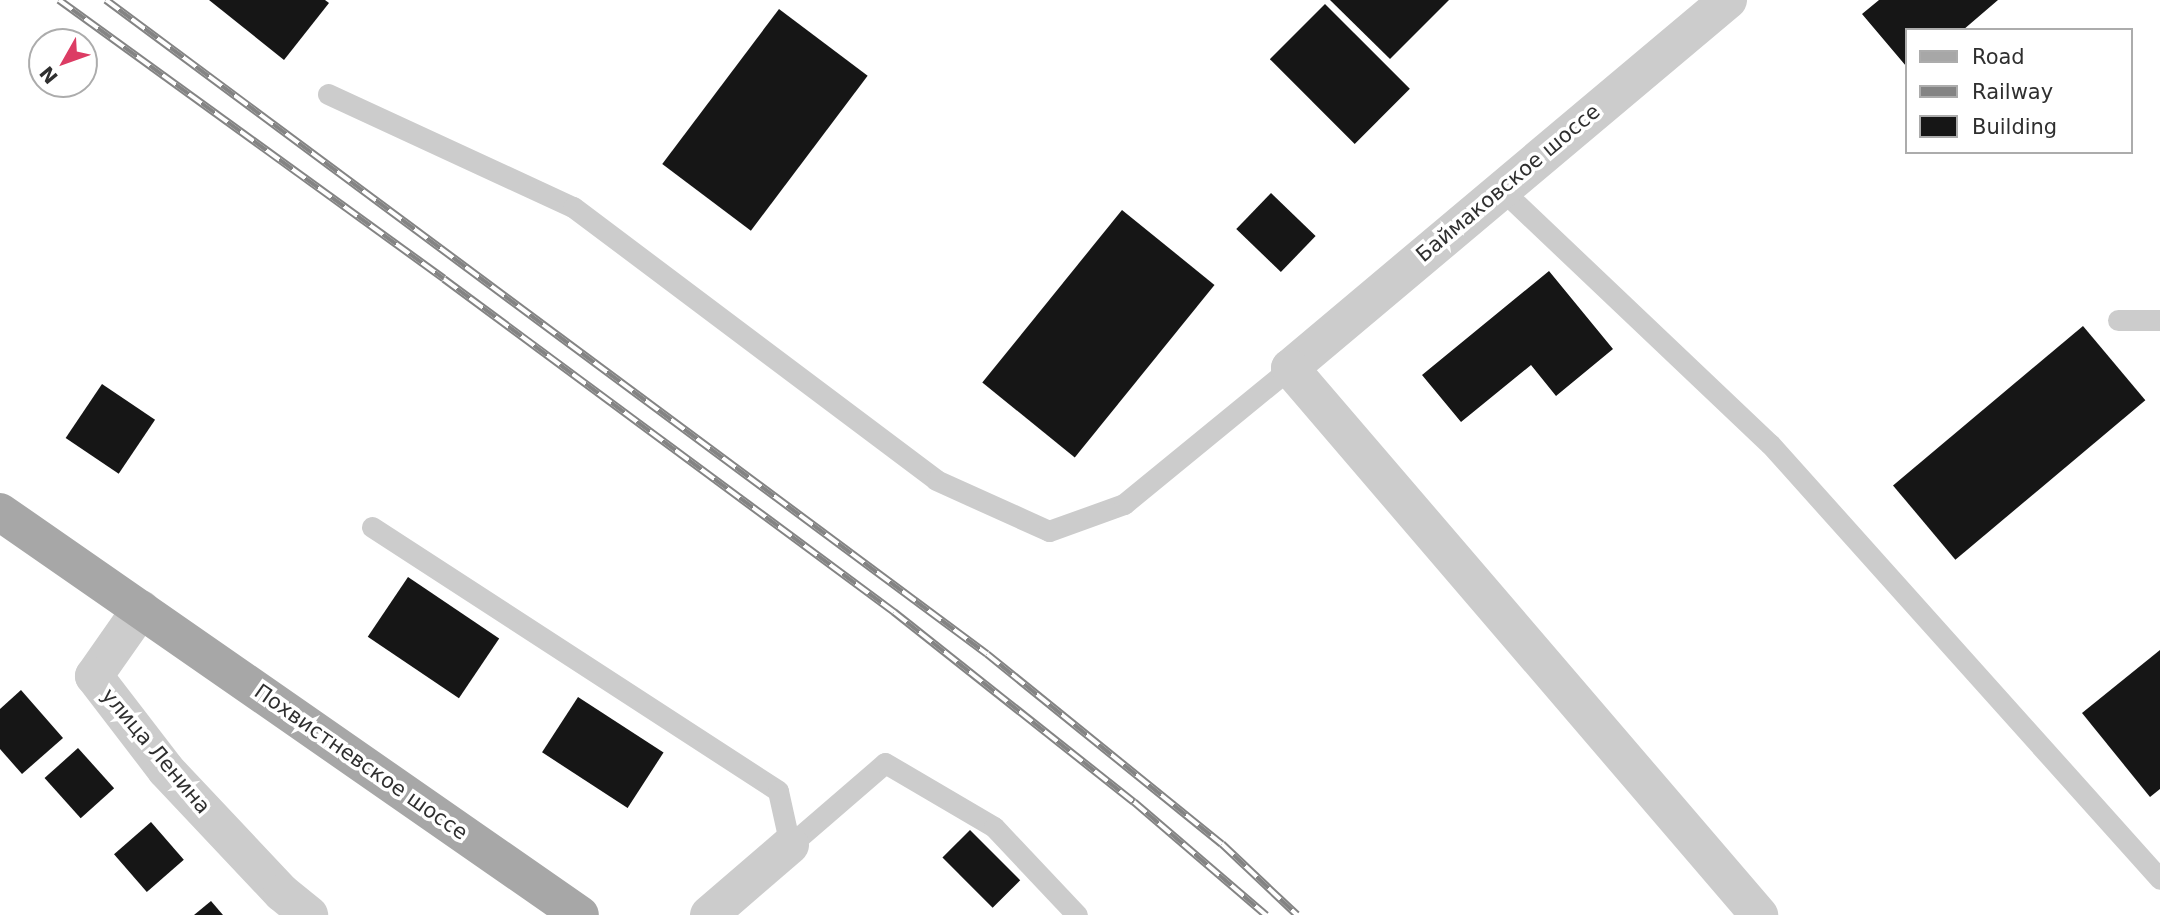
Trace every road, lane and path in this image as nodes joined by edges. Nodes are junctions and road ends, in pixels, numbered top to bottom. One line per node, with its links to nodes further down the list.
1 (1728, 0): 3 (street, Баймаковское шоссе)
2 (328, 94): 6 (lane)
3 (1500, 188): 6 (street, Баймаковское шоссе); 11 (lane)
4 (2118, 320): 5 (lane)
5 (2160, 320)
6 (1290, 368): 16 (street)
7 (0, 512): 9 (main road)
8 (372, 527): 10 (lane)
9 (141, 609): 12 (street, улица Ленина); 13 (main road, Похвистневское шоссе)
10 (790, 845): 14 (street); 15 (lane)
11 (2160, 879)
12 (309, 915)
13 (580, 915)
14 (709, 915)
15 (1077, 915)
16 (1759, 915)

